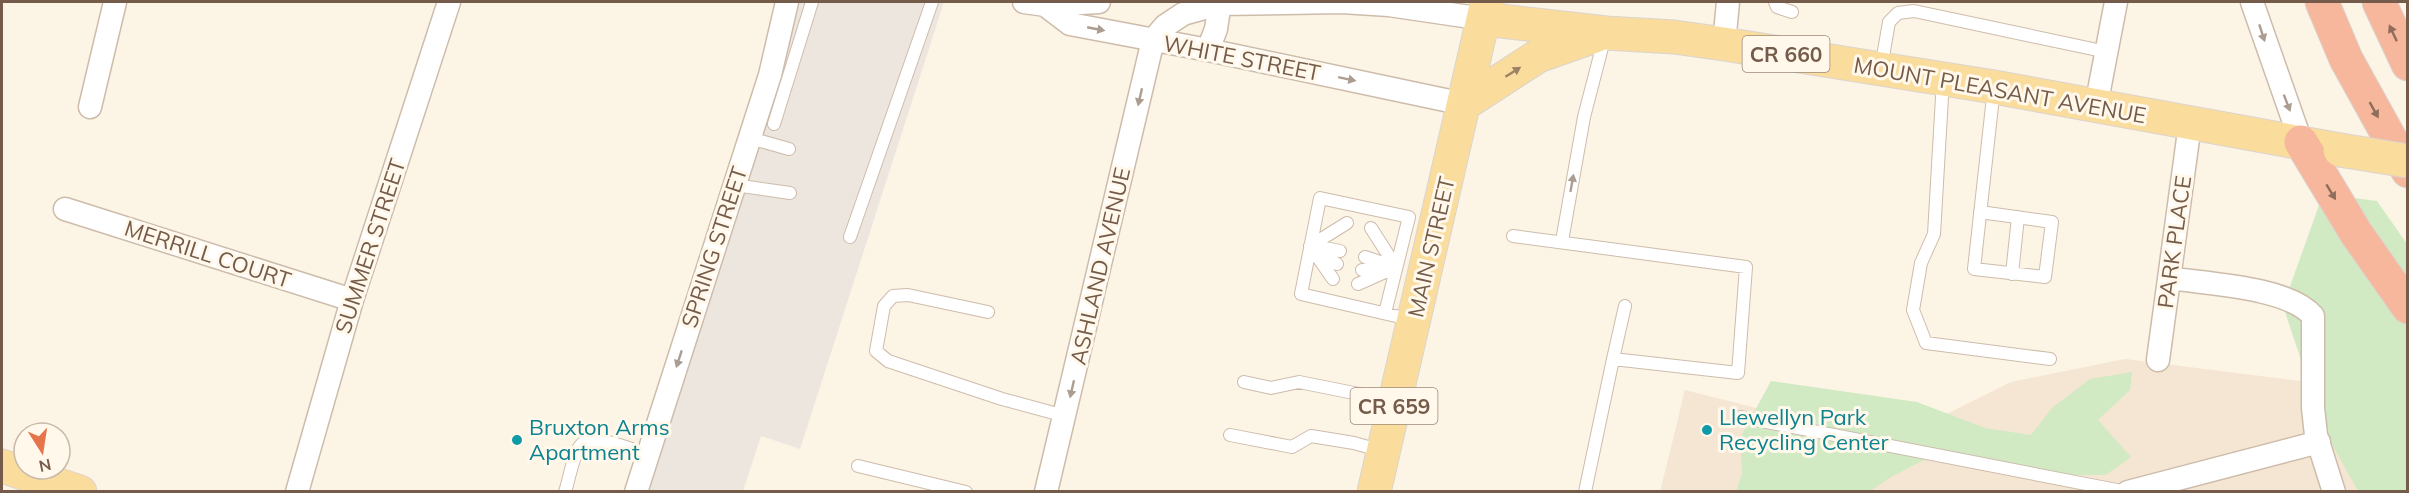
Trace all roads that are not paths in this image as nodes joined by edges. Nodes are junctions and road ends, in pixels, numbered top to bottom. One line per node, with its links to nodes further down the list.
1 (449, 2): 61 (street, SUMMER STREET)
2 (787, 2): 26 (street, SPRING STREET)
3 (812, 2): 26 (lane)
4 (932, 2): 49 (lane)
5 (1099, 2): 13 (street)
6 (1341, 2): 14 (street); 15 (street)
7 (1728, 2): 21 (street)
8 (1774, 2): 18 (lane)
9 (2116, 2): 23 (street)
10 (2252, 2): 35 (street, one-way to 35)
11 (2322, 2): 38 (highway, one-way to 38)
12 (2379, 2): 24 (highway, one-way to 12)
13 (1035, 3): 20 (street, WHITE STREET, one-way to 20)
14 (1220, 3): 20 (street); 22 (street)
15 (1389, 3): 17 (street)
16 (114, 10): 31 (street)
17 (1486, 10): 19 (main road, MOUNT PLEASANT AVENUE / CR 660); 29 (main road, MAIN STREET / CR 659)
18 (1792, 12)
19 (1606, 33): 21 (main road, MOUNT PLEASANT AVENUE / CR 660); 29 (main road, one-way to 19); 50 (lane, one-way to 19)
20 (1153, 40): 22 (street, WHITE STREET); 71 (street, ASHLAND AVENUE, one-way to 71)
21 (1724, 44): 25 (main road, MOUNT PLEASANT AVENUE / CR 660)
22 (1208, 50): 29 (street, WHITE STREET, one-way to 29)
23 (2107, 52): 25 (lane); 30 (street)
24 (2408, 64)
25 (1881, 69): 27 (main road, MOUNT PLEASANT AVENUE / CR 660)
26 (778, 78): 33 (lane); 34 (street, SPRING STREET)
27 (1943, 79): 28 (main road, MOUNT PLEASANT AVENUE / CR 660); 67 (lane)
28 (1994, 87): 30 (main road, MOUNT PLEASANT AVENUE / CR 660); 42 (lane)
29 (1464, 104): 45 (main road, MAIN STREET / CR 659)
30 (2096, 106): 32 (main road, MOUNT PLEASANT AVENUE / CR 660)
31 (90, 107)
32 (2190, 123): 35 (main road, MOUNT PLEASANT AVENUE / CR 660); 58 (street, PARK PLACE)
33 (774, 124)
34 (750, 138): 36 (lane); 39 (street, SPRING STREET)
35 (2301, 141): 37 (main road, MOUNT PLEASANT AVENUE / CR 660, bridge); 63 (highway, one-way to 63)
36 (789, 149)
37 (2408, 161)
38 (2408, 171)
39 (734, 185): 40 (lane); 76 (street, SPRING STREET, one-way to 76)
40 (790, 193)
41 (65, 209): 61 (street, MERRILL COURT)
42 (1980, 212): 44 (lane); 57 (lane)
43 (1404, 216): 45 (lane); 51 (lane); 55 (lane)
44 (2019, 217): 57 (lane); 57 (lane)
45 (1437, 222): 65 (main road, MAIN STREET / CR 659)
46 (1345, 228): 51 (lane)
47 (1370, 234): 55 (lane)
48 (1513, 236): 50 (lane)
49 (850, 237)
50 (1562, 241): 66 (lane)
51 (1310, 246): 52 (lane); 54 (lane); 59 (lane); 65 (lane)
52 (1340, 251)
53 (1365, 257): 55 (lane)
54 (1337, 264)
55 (1396, 267): 56 (lane); 60 (lane); 65 (lane)
56 (1362, 270)
57 (2012, 274)
58 (2169, 278): 68 (street, PARK PLACE); 74 (street)
59 (1333, 279)
60 (1358, 284)
61 (352, 300): 80 (street, SUMMER STREET)
62 (1625, 306): 66 (lane)
63 (2408, 307)
64 (988, 312): 71 (lane)
65 (1399, 317): 70 (main road, MAIN STREET / CR 659)
66 (1613, 359): 86 (lane)
67 (2050, 359)
68 (2158, 360)
69 (1244, 382): 70 (lane)
70 (1395, 401): 75 (main road, MAIN STREET / CR 659)
71 (1065, 416): 84 (street, ASHLAND AVENUE)
72 (1741, 417): 87 (lane)
73 (1230, 435): 75 (lane)
74 (2319, 442): 87 (street); 88 (street)
75 (1383, 452): 85 (main road, MAIN STREET / CR 659)
76 (648, 455): 81 (lane); 82 (street, SPRING STREET)
77 (2, 466): 79 (main road)
78 (858, 466): 83 (lane)
79 (80, 492)
80 (297, 492)
81 (565, 492)
82 (636, 492)
83 (966, 492)
84 (1046, 492)
85 (1374, 492)
86 (1585, 492)
87 (2128, 492)
88 (2334, 492)

